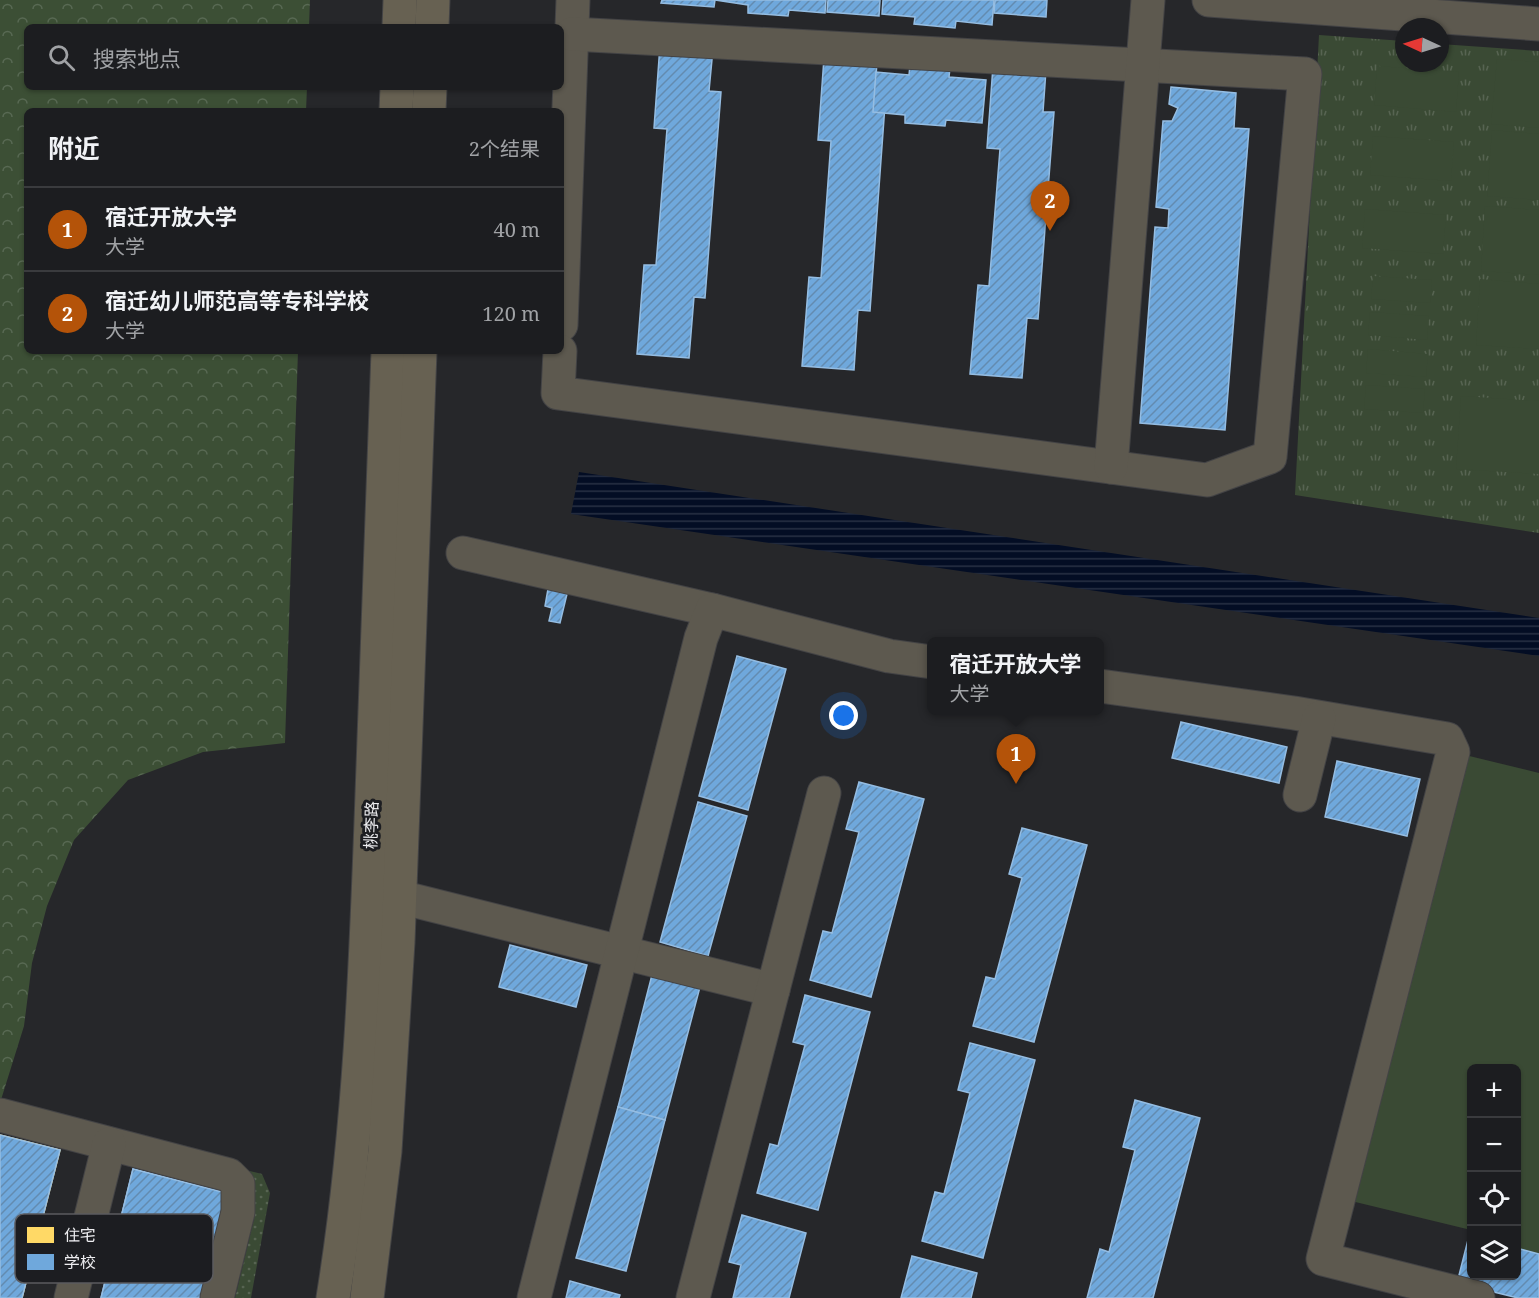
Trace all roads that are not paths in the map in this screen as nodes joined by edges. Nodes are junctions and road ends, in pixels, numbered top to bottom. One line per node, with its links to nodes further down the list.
1 (400, 0): 6 (main road)
2 (433, 0): 7 (main road)
3 (573, 0): 9 (lane)
4 (1148, 0): 10 (lane)
5 (1209, 0): 8 (lane)
6 (399, 24)
7 (432, 24)
8 (1539, 24)
9 (572, 34): 10 (lane); 15 (lane)
10 (1142, 63): 19 (lane); 19 (lane)
11 (397, 90): 13 (main road)
12 (430, 90): 14 (main road)
13 (396, 108)
14 (429, 108)
15 (564, 246)
16 (388, 354): 37 (main road, 桃李路)
17 (420, 354): 27 (main road, 桃李路)
18 (560, 354): 19 (lane)
19 (1111, 467)
20 (462, 553): 21 (lane)
21 (712, 610): 22 (lane); 28 (lane)
22 (927, 661)
23 (1104, 687): 24 (lane)
24 (1319, 718): 26 (lane); 34 (lane)
25 (824, 793): 29 (lane)
26 (1300, 795)
27 (400, 897): 28 (lane); 38 (main road, 桃李路)
28 (622, 953): 29 (lane); 39 (lane)
29 (773, 990): 40 (lane)
30 (0, 1115): 31 (lane)
31 (109, 1144): 32 (lane); 36 (lane)
32 (92, 1214)
33 (75, 1283): 35 (lane)
34 (1402, 1288): 41 (lane)
35 (71, 1298)
36 (217, 1298)
37 (333, 1298)
38 (367, 1298)
39 (534, 1298)
40 (693, 1298)
41 (1478, 1298)

